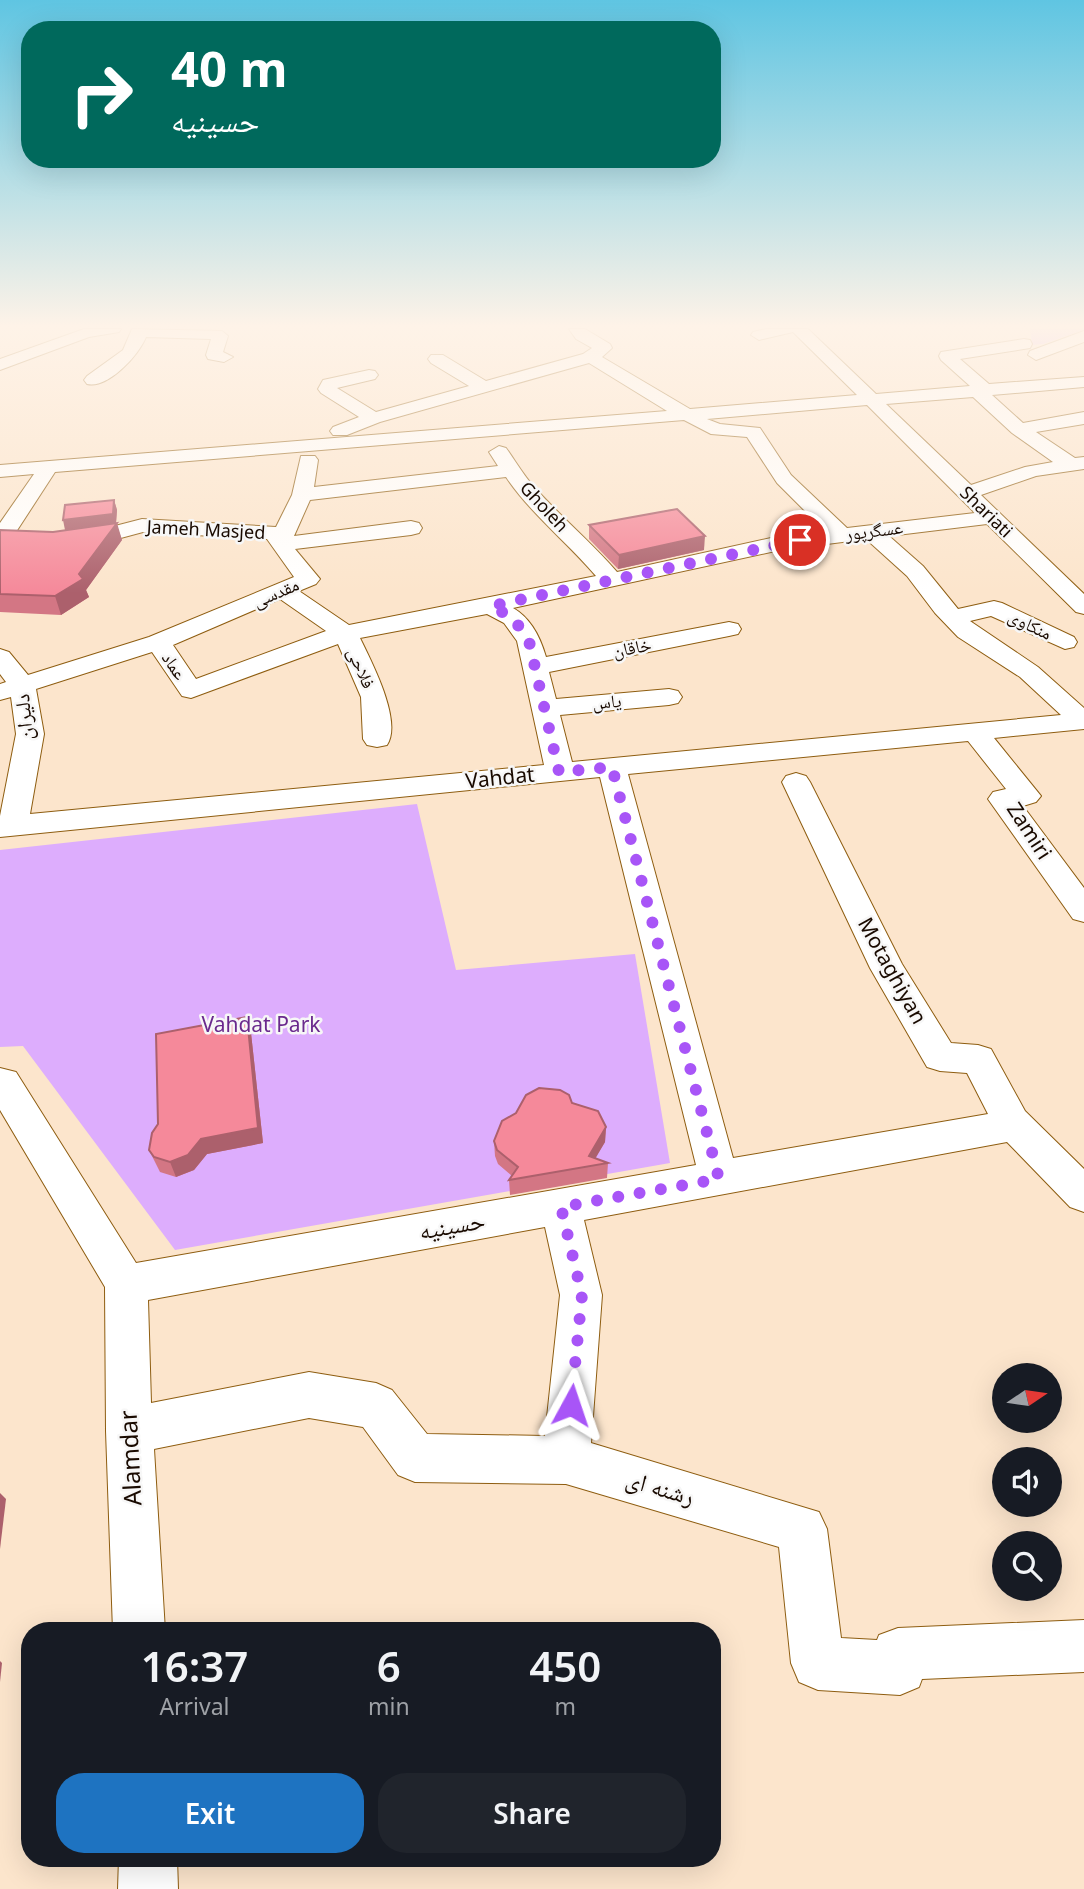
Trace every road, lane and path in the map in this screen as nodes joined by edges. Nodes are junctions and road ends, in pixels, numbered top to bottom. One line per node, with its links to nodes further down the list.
1 (376, 417): 7 (street)
2 (638, 417): 11 (street)
3 (694, 417): 24 (street)
4 (838, 417): 8 (street)
5 (889, 417): 19 (street, Shariati)
6 (1007, 417): 10 (street)
7 (373, 418): 13 (street)
8 (833, 418)
9 (1084, 418): 10 (street)
10 (1018, 429): 15 (street)
11 (482, 430): 13 (street); 17 (street, Gholeh)
12 (391, 457): 14 (street)
13 (316, 460): 16 (street); 20 (street)
14 (367, 461)
15 (1077, 464): 19 (street)
16 (49, 467): 18 (street); 25 (street)
17 (512, 470): 20 (street); 27 (street, Gholeh)
18 (0, 471)
19 (967, 493): 21 (street, Shariati)
20 (302, 495): 26 (street)
21 (992, 517): 23 (street, عسگرپور); 29 (street, Shariati)
22 (411, 528): 26 (street)
23 (871, 532): 24 (street, عسگرپور); 31 (street, منکاوی)
24 (842, 536): 27 (street, عسگرپور)
25 (1, 538): 26 (street, Jameh Masjed)
26 (279, 544): 28 (street, مقدسی)
27 (612, 580): 30 (street, عسگرپور)
28 (282, 590): 33 (street, فلاحی); 35 (street, مقدسی)
29 (1082, 600)
30 (491, 606): 33 (street, عسگرپور); 38 (street)
31 (953, 618): 34 (street, منکاوی); 37 (street, منکاوی)
32 (729, 629): 38 (street, خاقان)
33 (345, 633): 35 (street, عماد); 44 (street, فلاحی)
34 (1074, 637): 37 (street, منکاوی)
35 (158, 642): 39 (street, عماد)
36 (0, 657): 39 (street, دلیران)
37 (1014, 662): 42 (street, منکاوی)
38 (535, 667): 41 (street)
39 (11, 689): 48 (street, دلیران)
40 (669, 697): 41 (street, یاس)
41 (545, 708): 46 (street)
42 (1082, 723): 43 (street, Vahdat)
43 (975, 732): 45 (street, Vahdat); 49 (street, Zamiri)
44 (377, 739)
45 (612, 767): 46 (street, Vahdat); 52 (street)
46 (559, 772): 48 (street, Vahdat)
47 (796, 782): 51 (street, Motaghiyan)
48 (7, 826)
49 (1084, 911)
50 (0, 1083): 55 (street)
51 (1014, 1125): 52 (street, حسینیه); 53 (street)
52 (719, 1179): 54 (street, حسینیه)
53 (1084, 1195)
54 (561, 1207): 55 (street, حسینیه); 57 (street)
55 (126, 1284): 56 (street, Alamdar)
56 (129, 1431): 57 (street, رشنه ای); 58 (street, Alamdar)
57 (566, 1460): 59 (street, رشنه ای)
58 (139, 1622)
59 (1084, 1646)
60 (148, 1867): 61 (street)
61 (148, 1889)

